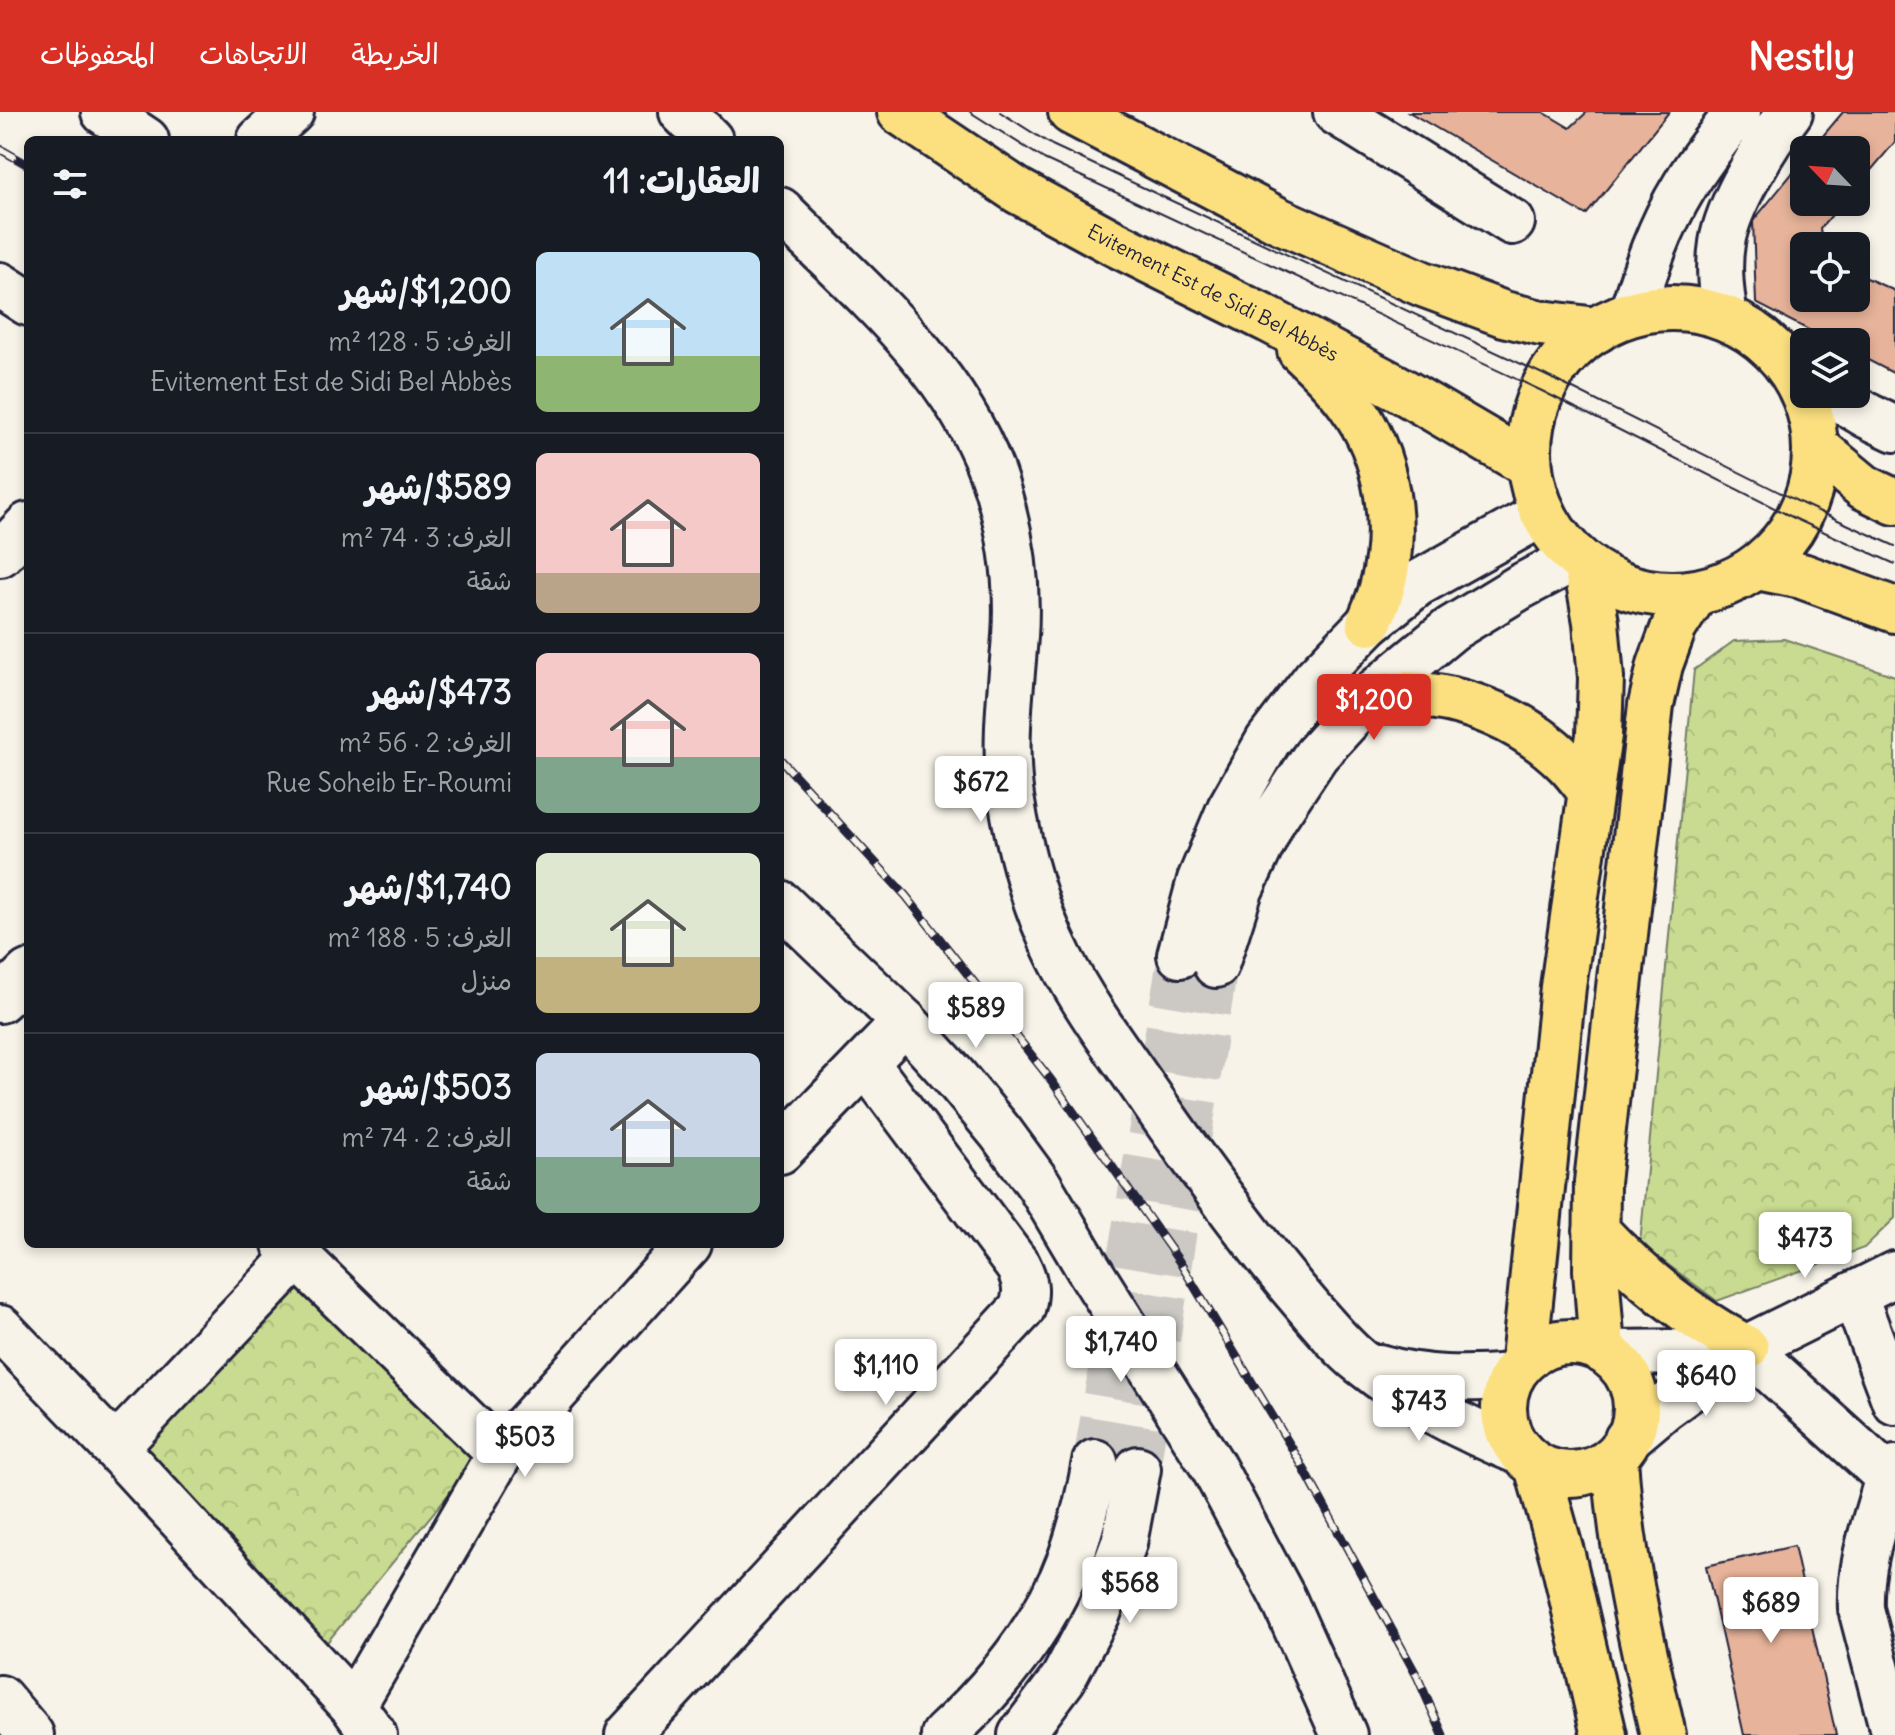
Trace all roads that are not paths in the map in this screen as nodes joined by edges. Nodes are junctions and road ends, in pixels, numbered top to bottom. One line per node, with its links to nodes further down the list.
1 (104, 112): 9 (street)
2 (291, 112): 10 (street)
3 (682, 112): 11 (street)
4 (900, 112): 17 (main road, Evitement Est de Sidi Bel Abbès)
5 (1071, 112): 18 (main road)
6 (1336, 112): 13 (street)
7 (1738, 112): 18 (street)
8 (1790, 112): 16 (street)
9 (140, 136)
10 (264, 136)
11 (706, 136)
12 (784, 214): 48 (street)
13 (1512, 222)
14 (0, 285): 15 (street)
15 (24, 300)
16 (1725, 317): 18 (main road); 19 (main road)
17 (1269, 320): 24 (main road, Evitement Est de Sidi Bel Abbès); 33 (main road)
18 (1614, 322): 24 (main road)
19 (1790, 367)
20 (1810, 408): 23 (main road)
21 (1850, 408): 22 (street)
22 (1895, 429)
23 (1816, 447): 25 (main road); 30 (main road)
24 (1529, 465): 26 (main road)
25 (1895, 502)
26 (1540, 515): 29 (main road); 33 (street)
27 (24, 529): 28 (street)
28 (0, 554)
29 (1581, 562): 31 (main road); 34 (street); 35 (main road)
30 (1757, 567): 31 (main road); 32 (main road)
31 (1696, 593): 40 (main road)
32 (1895, 610)
33 (1369, 623): 34 (street)
34 (1369, 697): 35 (main road)
35 (1591, 792): 49 (main road)
36 (784, 907): 37 (street)
37 (905, 1022): 38 (street); 64 (street, bridge)
38 (866, 1063): 39 (street); 61 (street)
39 (784, 1147)
40 (1596, 1230): 46 (main road); 47 (main road)
41 (674, 1249): 53 (street)
42 (291, 1250): 51 (street); 53 (street)
43 (1895, 1274): 44 (street)
44 (1854, 1294): 46 (street); 50 (street)
45 (0, 1328): 51 (street)
46 (1746, 1348): 47 (street); 52 (street); 57 (street)
47 (1605, 1351): 49 (main road); 52 (main road)
48 (1358, 1360): 49 (street); 54 (street)
49 (1518, 1368): 54 (main road)
50 (1895, 1402)
51 (115, 1448): 59 (street)
52 (1621, 1448): 54 (main road); 66 (main road)
53 (500, 1454): 59 (street)
54 (1530, 1460): 65 (main road)
55 (1095, 1462): 62 (street)
56 (1138, 1469): 63 (street)
57 (1893, 1475): 67 (street)
58 (0, 1698): 60 (street)
59 (364, 1720)
60 (31, 1735)
61 (628, 1735)
62 (944, 1735)
63 (1021, 1735)
64 (1344, 1735)
65 (1604, 1735)
66 (1663, 1735)
67 (1894, 1735)

